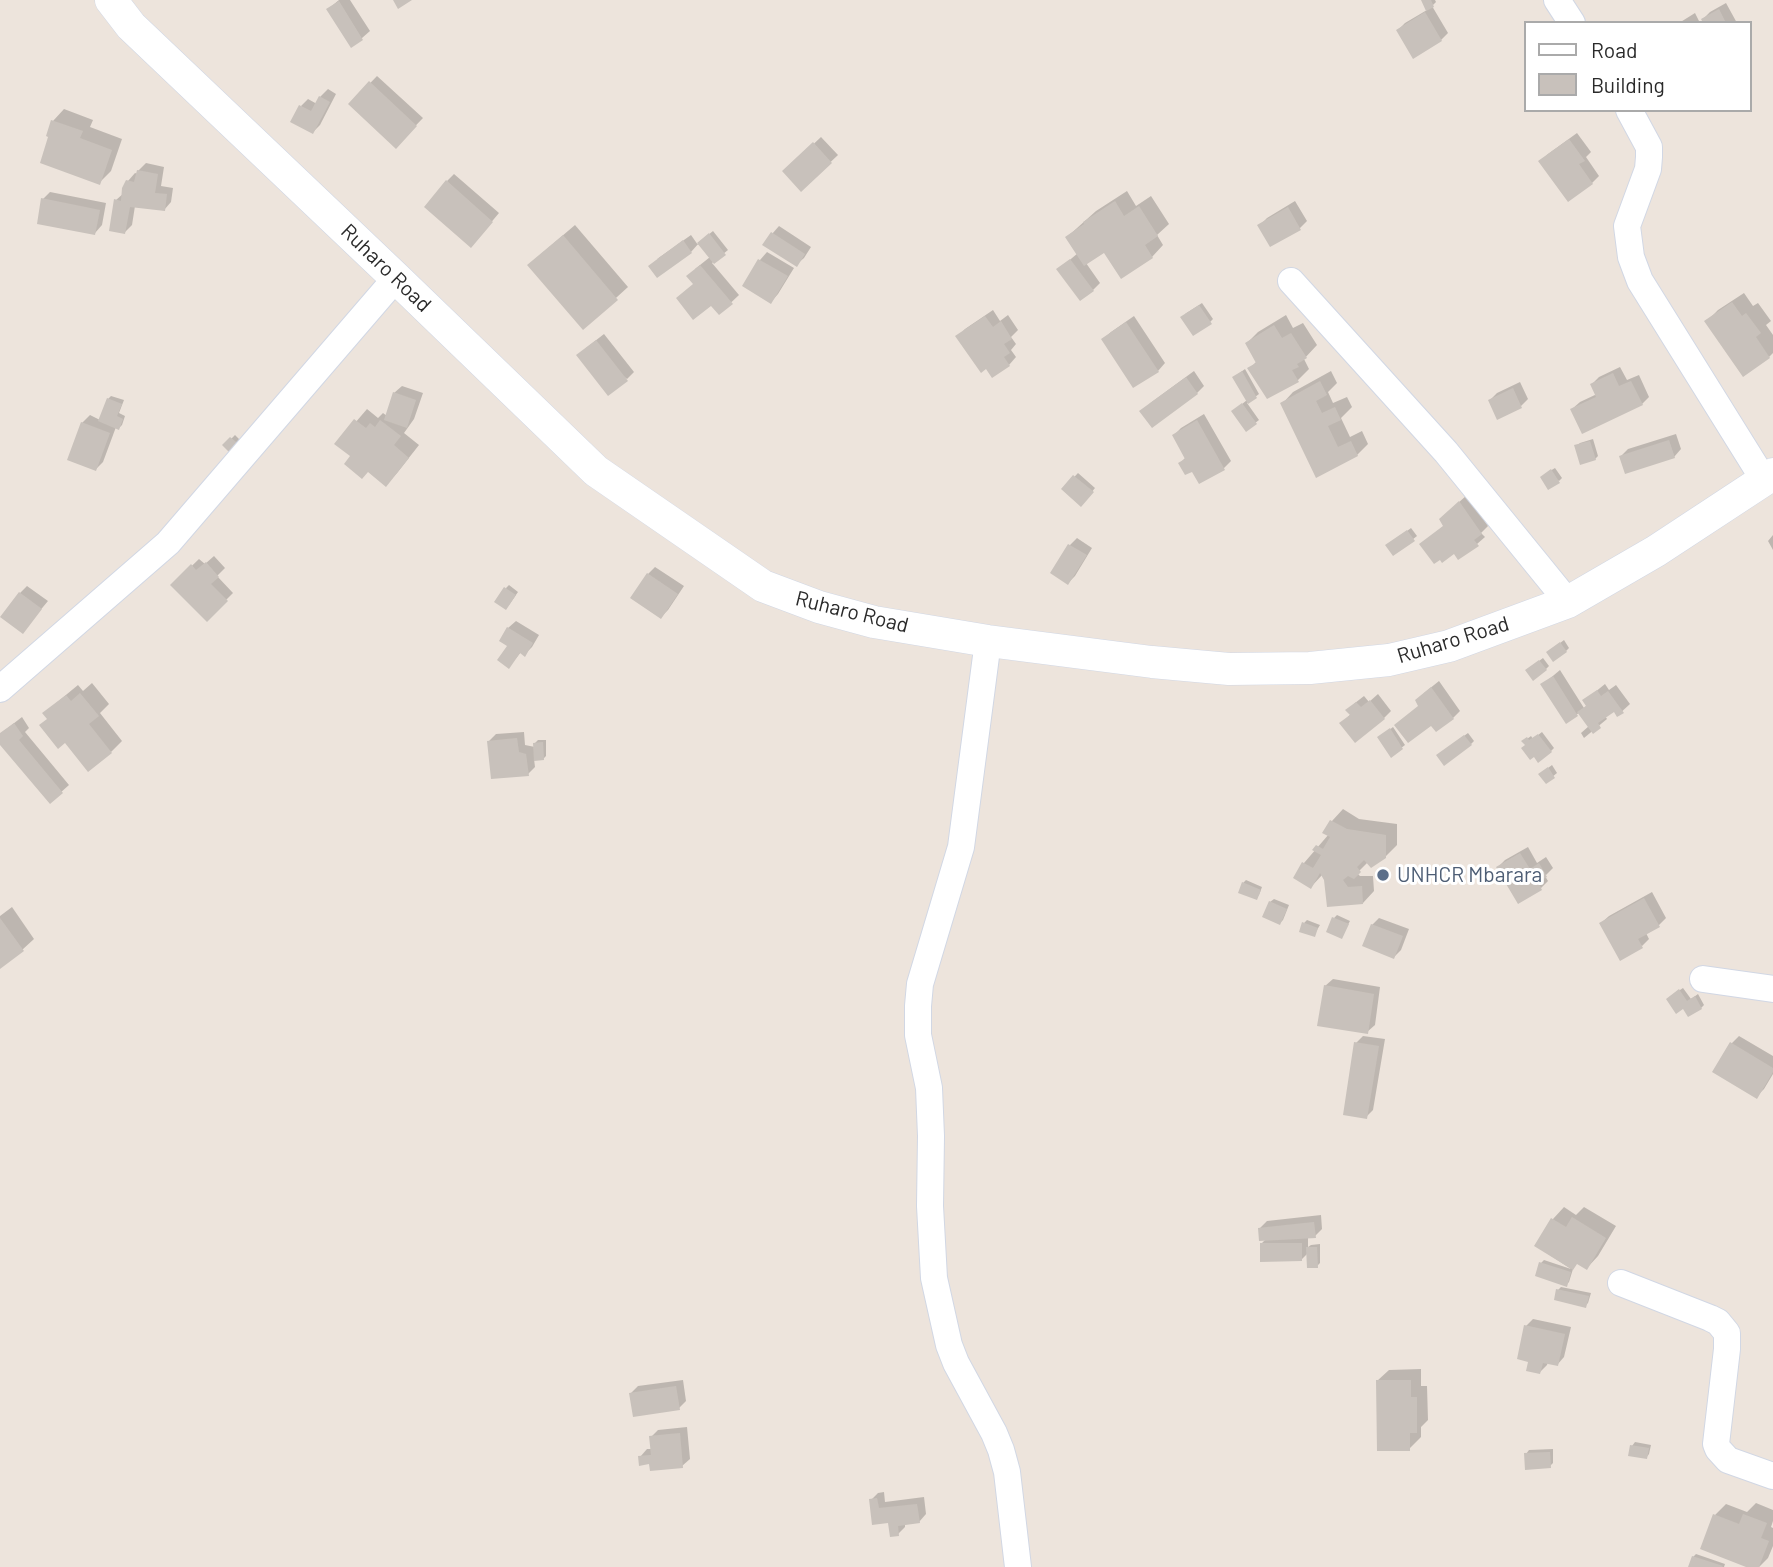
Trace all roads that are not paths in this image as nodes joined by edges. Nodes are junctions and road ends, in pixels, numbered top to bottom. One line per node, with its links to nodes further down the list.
1 (111, 0): 5 (street, Ruharo Road)
2 (1557, 0): 3 (street)
3 (1571, 21)
4 (1630, 112): 7 (street)
5 (396, 278): 9 (street, Ruharo Road); 10 (street)
6 (1291, 281): 8 (street)
7 (1768, 477): 8 (street, Ruharo Road)
8 (1568, 602): 9 (street, Ruharo Road)
9 (988, 641): 15 (street)
10 (0, 688)
11 (1703, 979): 12 (street)
12 (1773, 989)
13 (1621, 1283): 14 (street)
14 (1773, 1476)
15 (1018, 1567)

